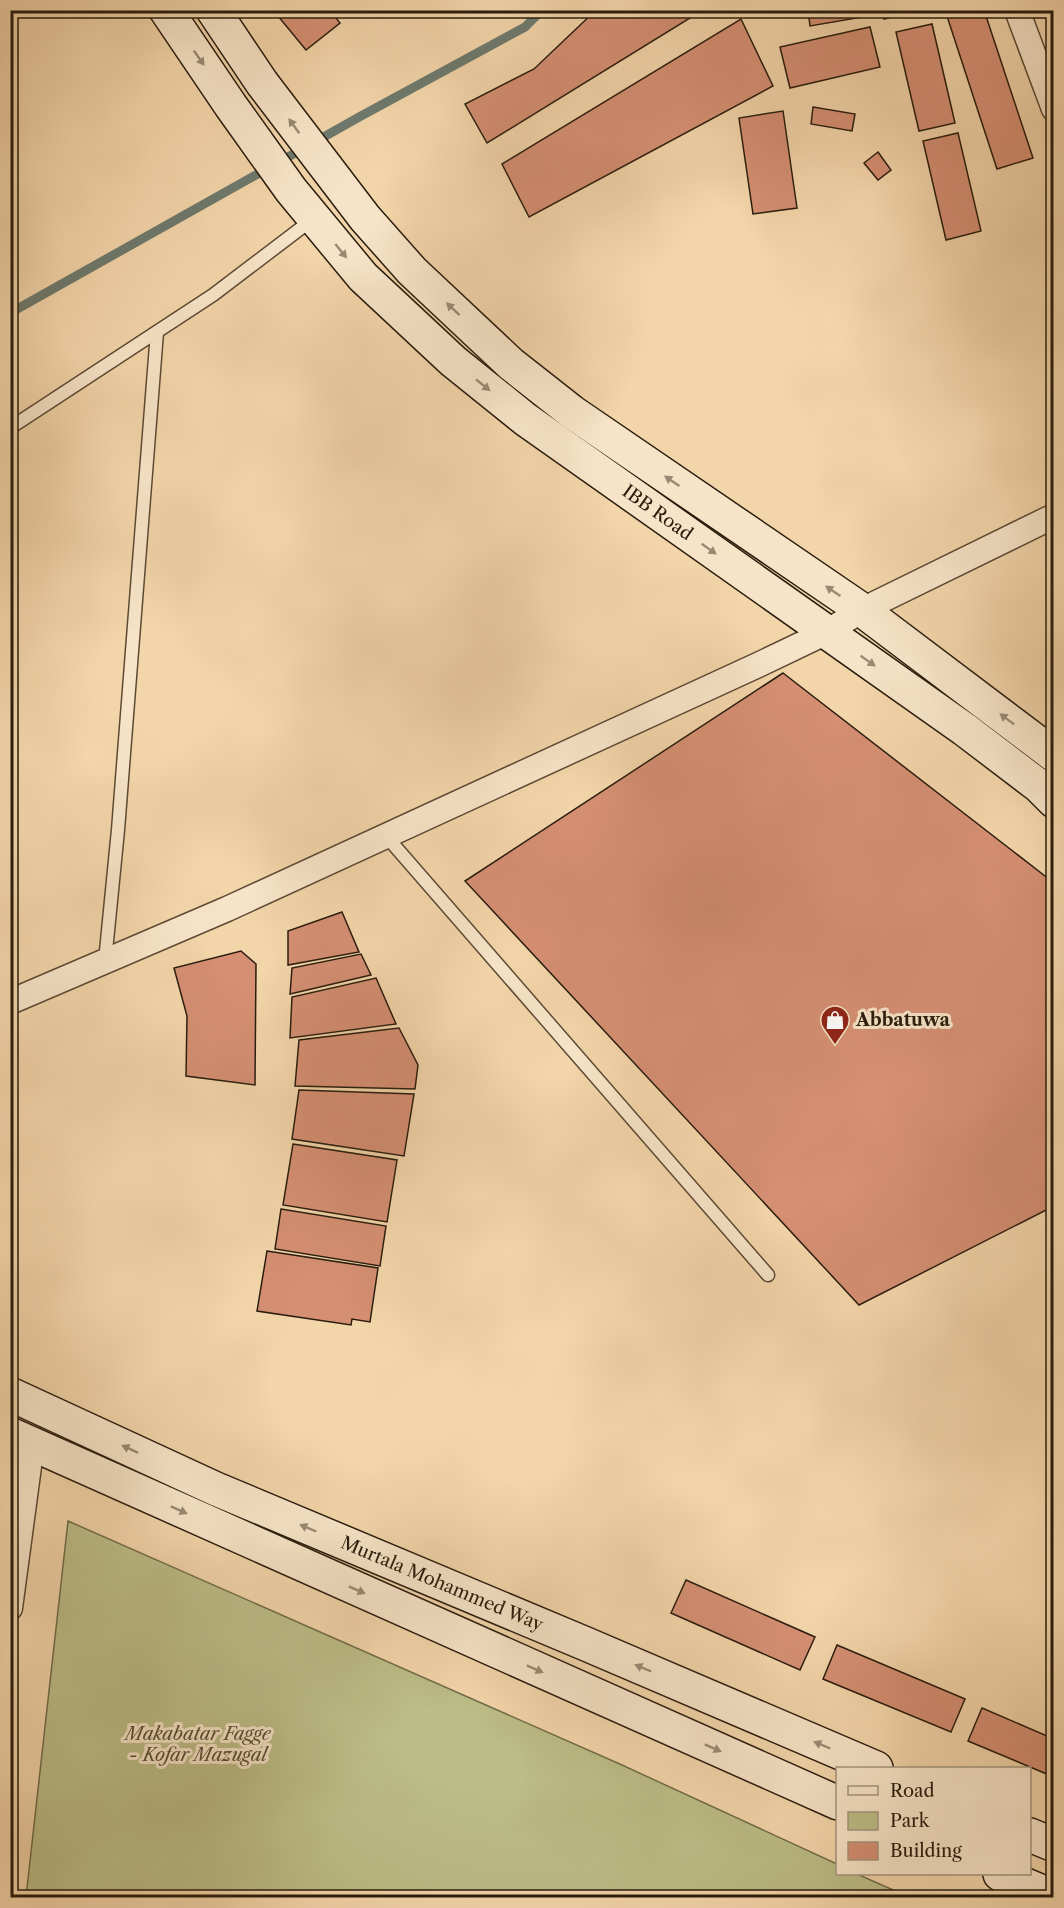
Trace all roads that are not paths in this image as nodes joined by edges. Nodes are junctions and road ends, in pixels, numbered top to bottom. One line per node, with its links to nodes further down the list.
1 (166, 10): 5 (main road, IBB Road, one-way to 5)
2 (213, 10): 9 (main road, IBB Road, one-way to 2)
3 (1017, 10): 4 (street)
4 (1053, 109)
5 (314, 218): 6 (lane); 10 (main road, IBB Road, one-way to 10)
6 (157, 332): 7 (lane); 14 (lane)
7 (10, 428)
8 (1053, 516): 9 (street)
9 (862, 610): 10 (street); 11 (main road, IBB Road, one-way to 9)
10 (827, 632): 12 (main road, IBB Road, one-way to 12); 13 (street)
11 (1053, 754)
12 (1053, 801)
13 (386, 836): 14 (street); 16 (lane)
14 (105, 961): 15 (street)
15 (10, 1002)
16 (768, 1275)
17 (10, 1394): 20 (main road, Murtala Mohammed Way, one-way to 17)
18 (21, 1439): 19 (street); 21 (main road, one-way to 21)
19 (10, 1608)
20 (586, 1644): 21 (main road); 22 (main road, Murtala Mohammed Way, one-way to 20)
21 (568, 1684): 23 (main road, one-way to 23)
22 (874, 1767)
23 (836, 1803)
24 (1031, 1835): 25 (main road)
25 (1053, 1845)
26 (1002, 1875): 27 (main road)
27 (1053, 1897)

